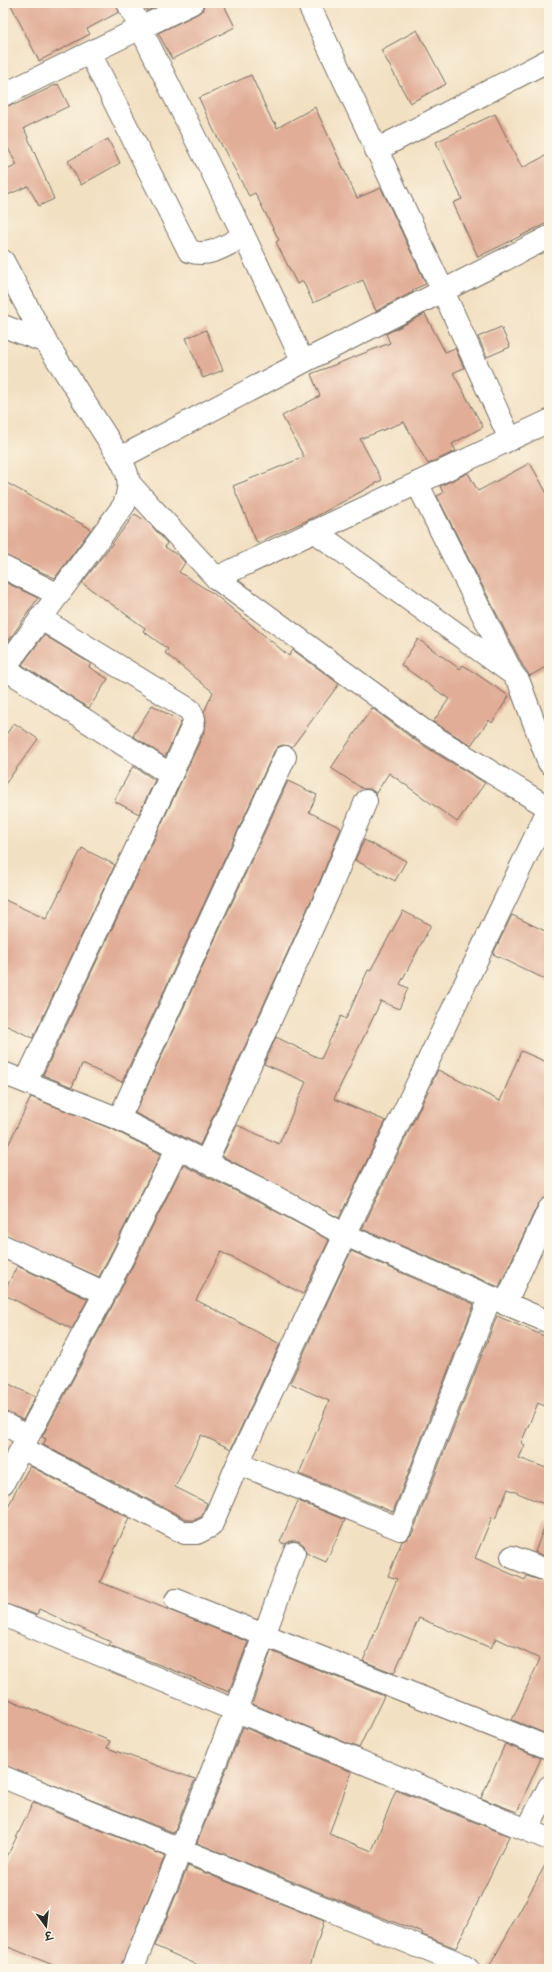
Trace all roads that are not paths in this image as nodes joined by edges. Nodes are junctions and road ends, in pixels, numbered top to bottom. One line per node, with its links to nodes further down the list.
1 (128, 3): 4 (street)
2 (192, 3): 4 (street)
3 (308, 3): 8 (street)
4 (141, 28): 5 (street); 9 (street)
5 (90, 53): 7 (street); 9 (street)
6 (549, 60): 8 (street)
7 (3, 95)
8 (376, 150): 12 (street)
9 (244, 236): 15 (street)
10 (549, 237): 12 (street)
11 (3, 261): 14 (street)
12 (443, 291): 15 (street); 17 (street)
13 (3, 326): 14 (street)
14 (46, 342): 18 (street)
15 (303, 362): 18 (street)
16 (548, 426): 17 (street)
17 (510, 439): 20 (street)
18 (120, 458): 19 (street)
19 (129, 483): 23 (street); 24 (street)
20 (417, 483): 21 (street); 27 (street)
21 (314, 531): 23 (street); 27 (street)
22 (3, 567): 24 (street)
23 (216, 578): 32 (street)
24 (57, 594): 25 (street)
25 (40, 618): 26 (street); 30 (street)
26 (4, 669): 30 (street)
27 (512, 674): 29 (street)
28 (285, 757): 35 (street)
29 (549, 764)
30 (171, 775): 34 (street)
31 (366, 801): 37 (street)
32 (549, 808): 39 (street)
33 (3, 1073): 34 (street)
34 (26, 1081): 35 (street)
35 (119, 1119): 36 (street)
36 (177, 1149): 37 (street); 41 (street)
37 (206, 1162): 39 (street)
38 (548, 1215): 42 (street)
39 (346, 1235): 42 (street); 46 (street)
40 (3, 1246): 41 (street)
41 (105, 1293): 45 (street)
42 (497, 1301): 43 (street); 46 (street)
43 (549, 1322)
44 (3, 1423): 45 (street)
45 (25, 1443): 46 (street); 47 (street)
46 (238, 1463)
47 (3, 1483)
48 (294, 1553): 53 (street)
49 (512, 1557): 50 (street)
50 (549, 1571)
51 (176, 1600): 53 (street)
52 (3, 1614): 54 (street)
53 (265, 1635): 54 (street); 55 (street)
54 (235, 1711): 58 (street); 60 (street)
55 (549, 1748)
56 (3, 1777): 60 (street)
57 (549, 1788): 58 (street)
58 (527, 1830): 59 (street)
59 (549, 1840)
60 (182, 1850): 61 (street); 62 (street)
61 (132, 1969)
62 (468, 1969)

